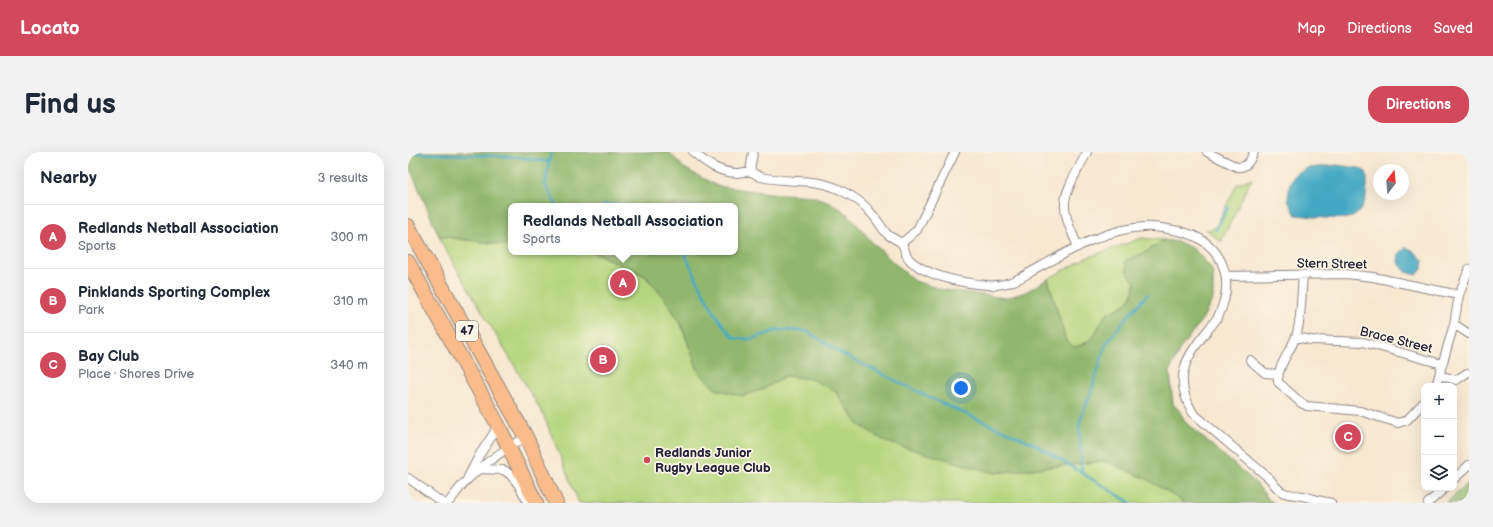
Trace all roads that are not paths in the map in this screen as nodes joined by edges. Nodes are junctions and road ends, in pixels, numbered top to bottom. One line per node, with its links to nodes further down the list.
1 (693, 152): 7 (street)
2 (753, 152): 7 (street)
3 (955, 152): 9 (street)
4 (1087, 152): 10 (street)
5 (1207, 152): 6 (street)
6 (1254, 152)
7 (750, 172): 9 (street)
8 (408, 226): 27 (highway, 47)
9 (902, 243): 10 (street)
10 (1078, 247): 14 (street)
11 (408, 262): 26 (highway, 47)
12 (1469, 269): 15 (street)
13 (1303, 275): 14 (street, Stern Street); 15 (street, Stern Street); 18 (street)
14 (1226, 276): 40 (street)
15 (1459, 296): 16 (street)
16 (1454, 324): 17 (street); 20 (street)
17 (1469, 334)
18 (1296, 337): 20 (street, Brace Street); 22 (street)
19 (1250, 360): 22 (street)
20 (1442, 364): 23 (street)
21 (1467, 373): 23 (street)
22 (1278, 374): 25 (street)
23 (1439, 375): 24 (street)
24 (1437, 383)
25 (1421, 405)
26 (497, 423): 28 (highway, 47); 33 (street)
27 (526, 437): 28 (street); 39 (highway, 47)
28 (510, 447): 30 (street); 38 (highway, 47)
29 (1469, 465): 31 (street)
30 (480, 469): 33 (street); 37 (street)
31 (1457, 476)
32 (408, 478): 35 (street)
33 (466, 482): 36 (street)
34 (1442, 491): 41 (street)
35 (443, 503)
36 (448, 503)
37 (528, 503)
38 (536, 503)
39 (556, 503)
40 (1331, 503)
41 (1428, 503)

